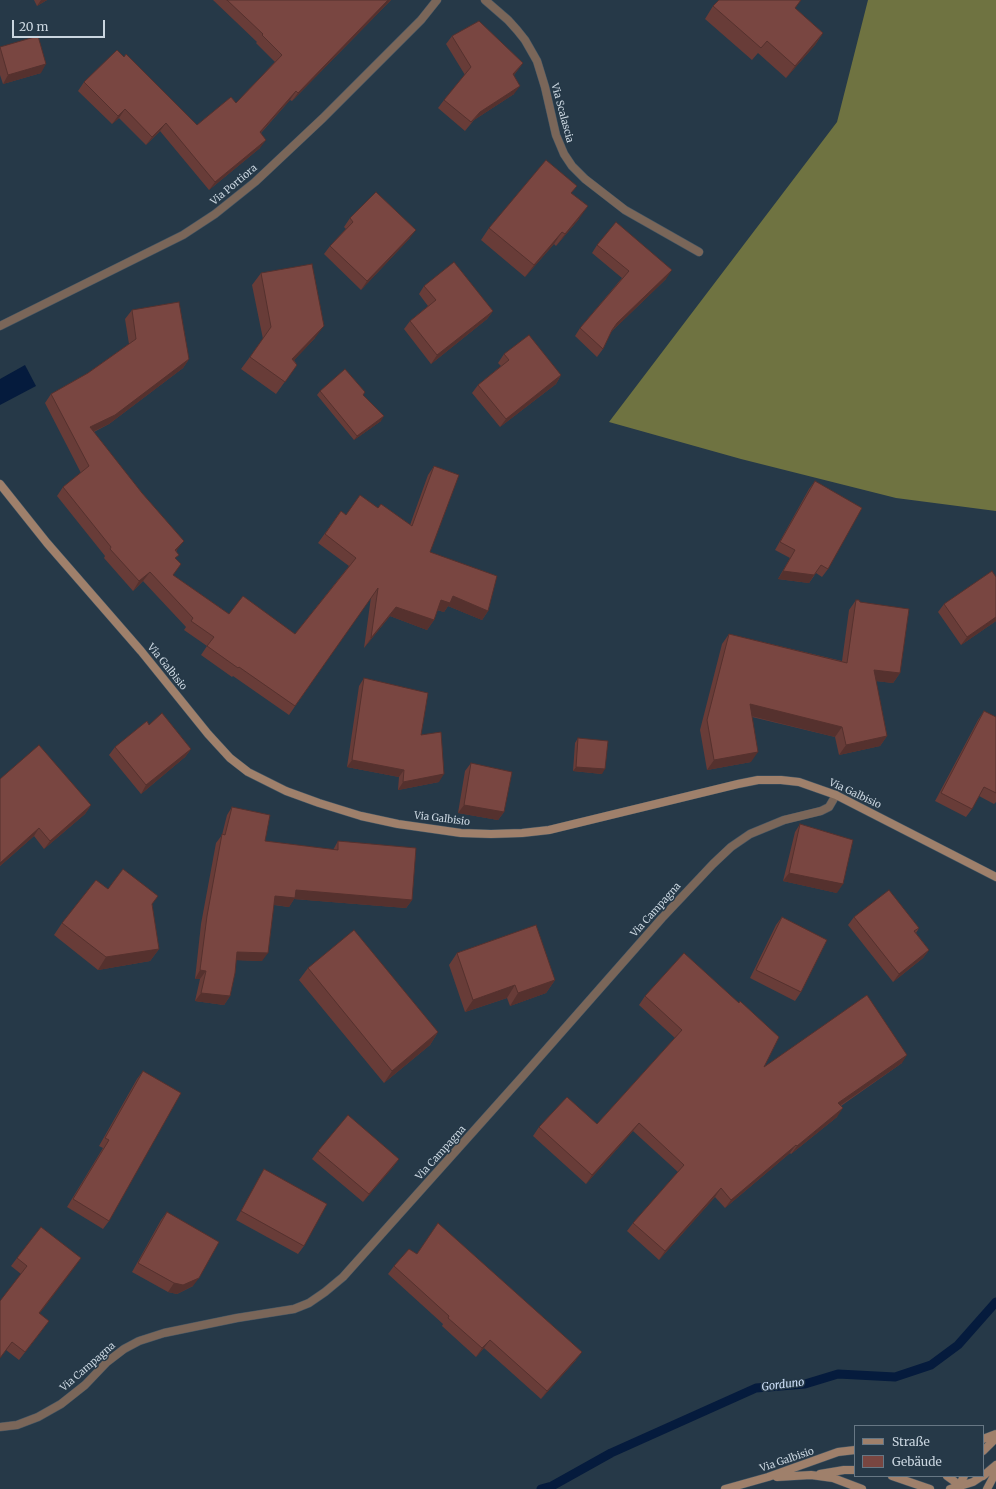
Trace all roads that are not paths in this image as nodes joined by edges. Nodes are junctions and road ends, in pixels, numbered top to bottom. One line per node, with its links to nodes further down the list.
1 (437, 0): 4 (street, Via Portiora)
2 (485, 0): 3 (street, Via Scalascia)
3 (699, 252)
4 (0, 326)
5 (0, 484): 6 (street, Via Galbisio)
6 (836, 794): 7 (street, Via Galbisio); 8 (street, Via Campagna)
7 (996, 877)
8 (0, 1428)
9 (996, 1434): 11 (street)
10 (996, 1438): 13 (street)
11 (984, 1440)
12 (854, 1450): 19 (street, Via Galbisio)
13 (984, 1450)
14 (996, 1465): 18 (street)
15 (854, 1470): 17 (street)
16 (996, 1472): 29 (street)
17 (811, 1475): 19 (street); 26 (street)
18 (984, 1475)
19 (768, 1477): 25 (street, Via Galbisio)
20 (895, 1477): 27 (street)
21 (948, 1477): 24 (street)
22 (964, 1477): 24 (street)
23 (981, 1477): 24 (street)
24 (959, 1488): 28 (street)
25 (725, 1489)
26 (862, 1489)
27 (930, 1489)
28 (950, 1489)
29 (987, 1489)

